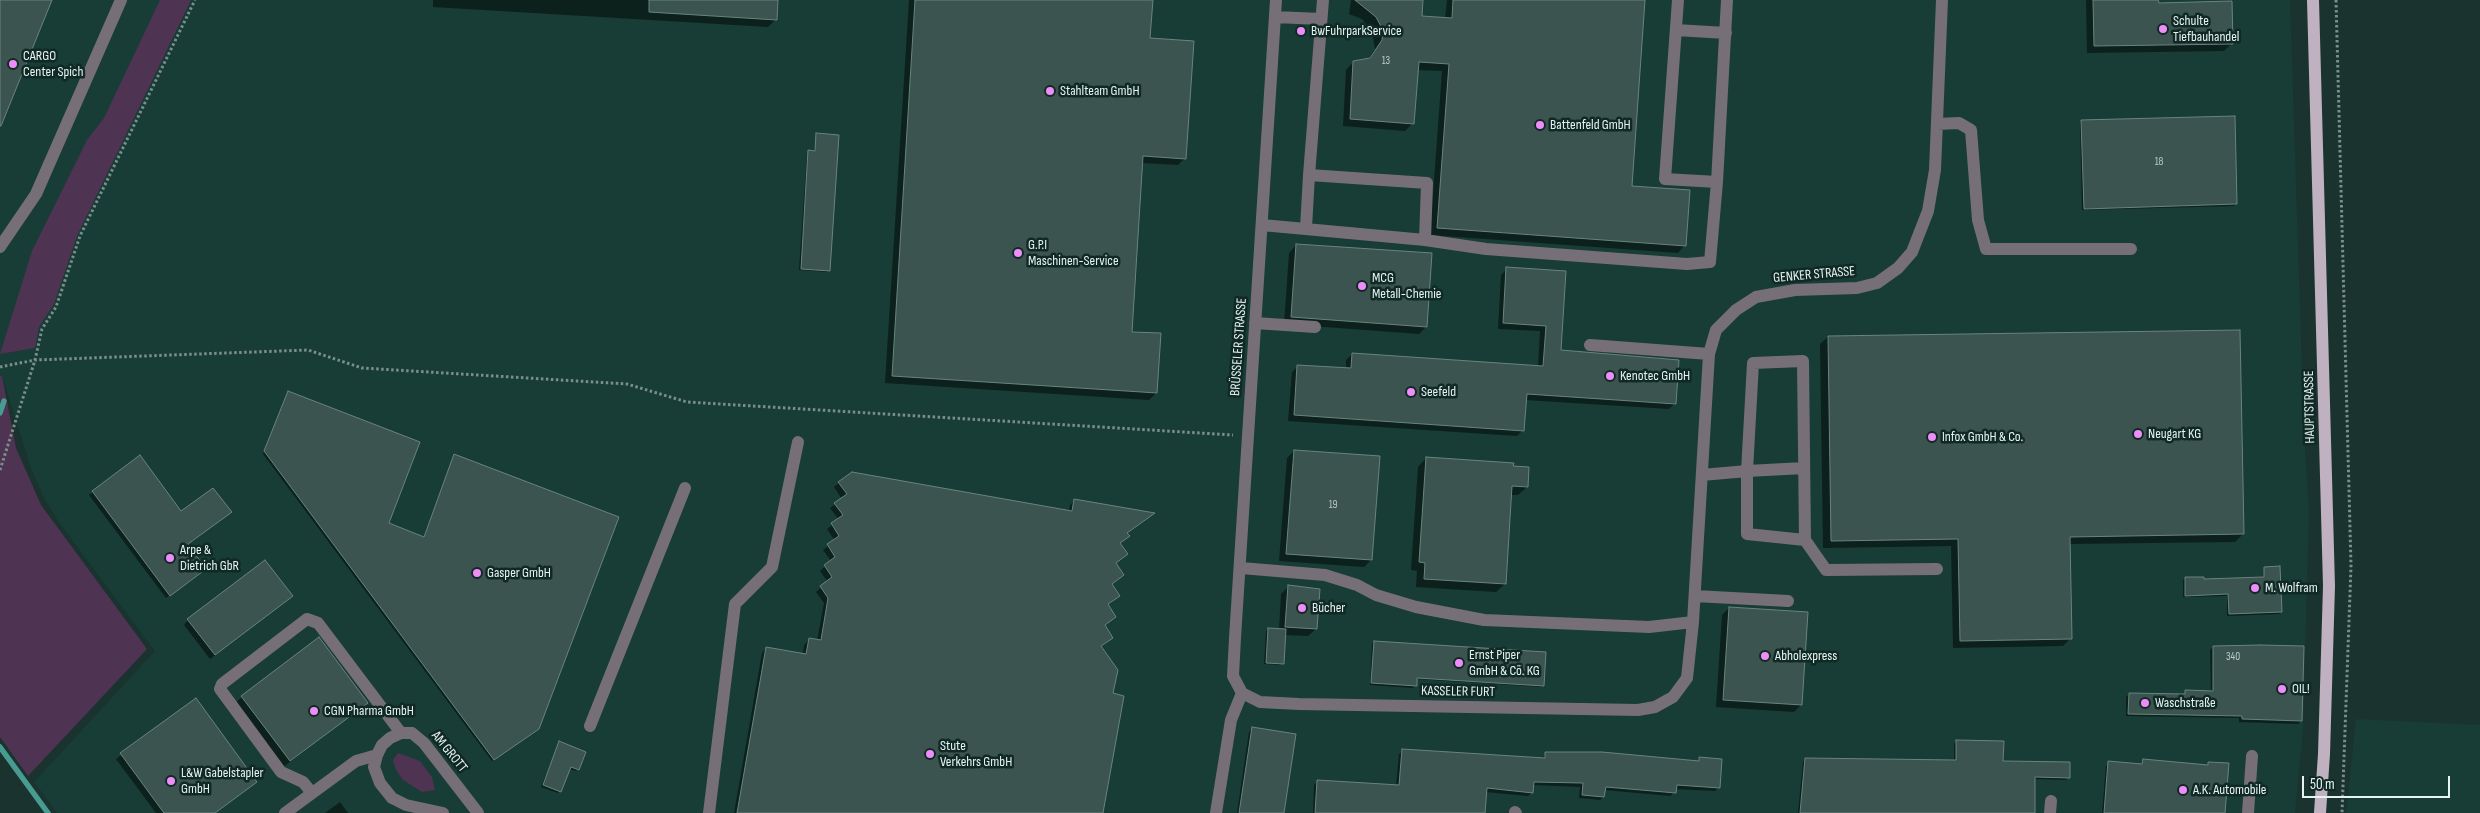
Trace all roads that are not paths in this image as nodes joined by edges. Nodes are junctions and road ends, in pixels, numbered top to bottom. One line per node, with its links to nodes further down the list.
1 (121, 0): 18 (street)
2 (1276, 0): 8 (street, BRÜSSELER STRASSE)
3 (1323, 0): 9 (street)
4 (1678, 0): 10 (street)
5 (1727, 0): 11 (street)
6 (1942, 0): 12 (street, GENKER STRASSE)
7 (2313, 0): 48 (main road, HAUPTSTRASSE)
8 (1275, 17): 9 (street); 15 (street, BRÜSSELER STRASSE)
9 (1321, 19): 13 (street)
10 (1676, 30): 11 (street); 14 (street)
11 (1726, 33): 14 (street)
12 (1937, 124): 19 (street); 23 (street, GENKER STRASSE)
13 (1309, 175): 16 (street); 17 (street)
14 (1717, 182): 17 (street)
15 (1262, 225): 16 (street); 20 (street, BRÜSSELER STRASSE)
16 (1306, 228): 17 (street)
17 (1425, 240)
18 (0, 247)
19 (2131, 249)
20 (1255, 323): 21 (street); 30 (street, BRÜSSELER STRASSE)
21 (1315, 327)
22 (1590, 345): 23 (street)
23 (1709, 354): 27 (street, GENKER STRASSE)
24 (798, 442): 45 (street)
25 (1804, 468): 26 (street); 26 (street); 29 (street)
26 (1747, 471): 27 (street); 29 (street)
27 (1702, 475): 32 (street, GENKER STRASSE)
28 (685, 488): 37 (street)
29 (1805, 540): 31 (street)
30 (1241, 568): 34 (street); 35 (street, BRÜSSELER STRASSE)
31 (1937, 568)
32 (1694, 596): 33 (street); 34 (street, GENKER STRASSE)
33 (1788, 601)
34 (1693, 622): 36 (street, GENKER STRASSE)
35 (1242, 693): 36 (street, KASSELER FURT); 46 (street)
36 (1673, 697)
37 (590, 726)
38 (401, 733): 39 (street); 41 (street); 44 (street, AM GROTT)
39 (376, 755): 41 (street); 43 (street)
40 (2252, 756): 47 (street)
41 (312, 793): 42 (street)
42 (285, 813)
43 (443, 813)
44 (478, 813)
45 (709, 813)
46 (1216, 813)
47 (2248, 813)
48 (2320, 813)

